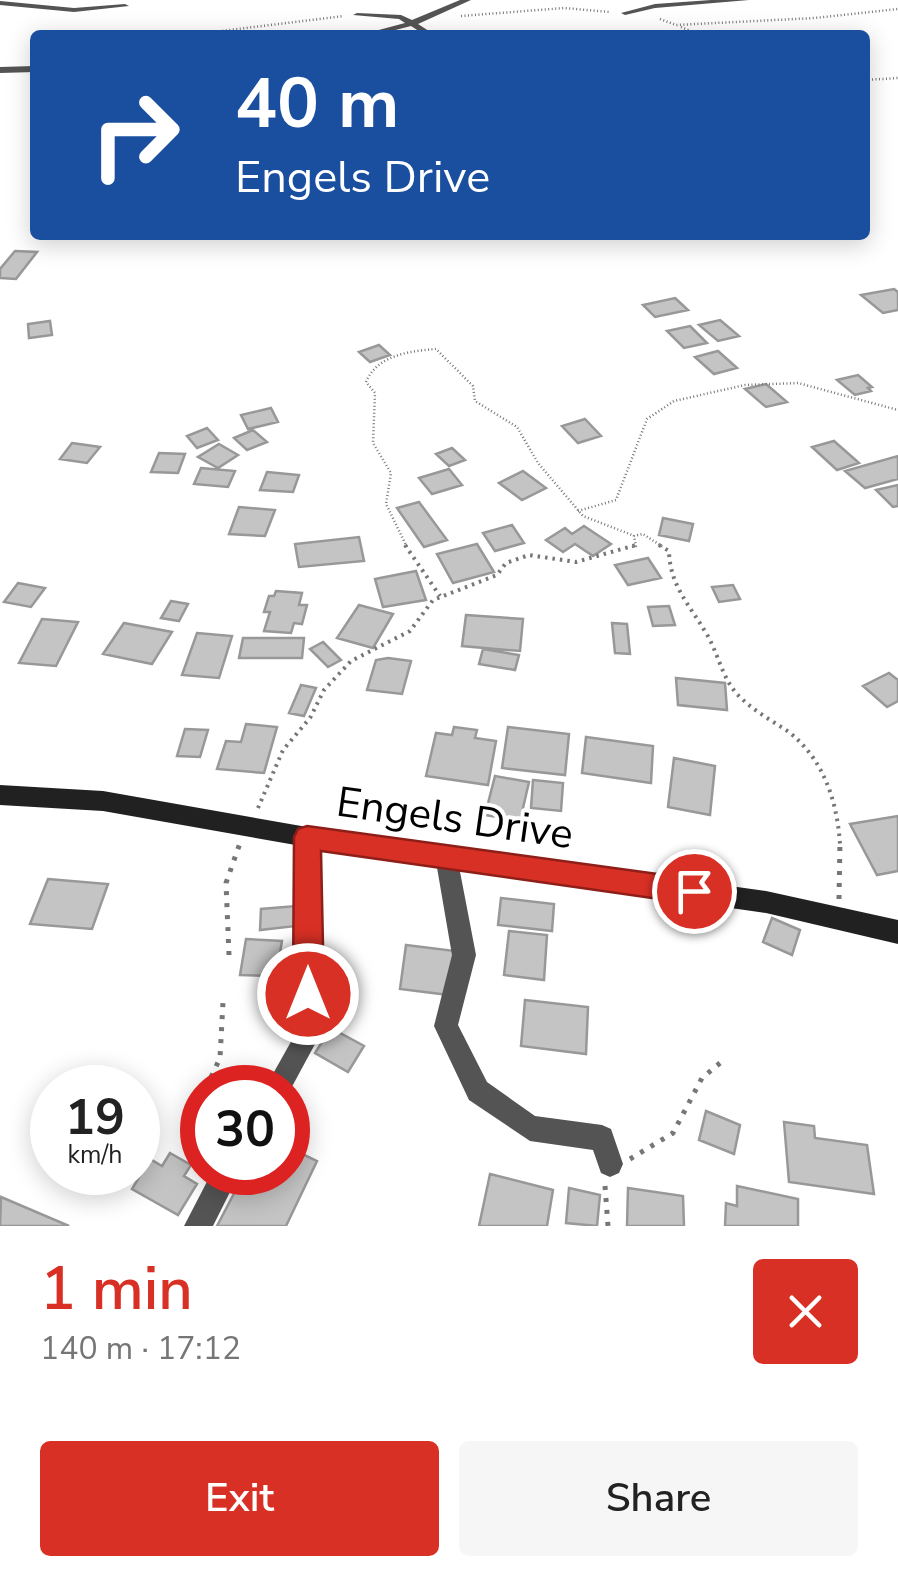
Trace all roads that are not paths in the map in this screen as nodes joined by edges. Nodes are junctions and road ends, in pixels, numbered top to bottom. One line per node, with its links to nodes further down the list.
1 (467, 0): 7 (street)
2 (745, 0): 5 (street)
3 (0, 3): 4 (street)
4 (125, 6)
5 (624, 13)
6 (361, 14): 7 (street)
7 (412, 21): 8 (street); 9 (street)
8 (381, 30)
9 (424, 30)
10 (30, 69): 11 (street)
11 (0, 70)
12 (0, 795): 13 (street, Engels Drive)
13 (307, 837): 14 (street, Engels Drive); 16 (street)
14 (446, 856): 15 (street, Engels Drive); 17 (street)
15 (898, 932)
16 (290, 1065)
17 (610, 1164)
18 (214, 1195): 19 (street)
19 (198, 1226)

